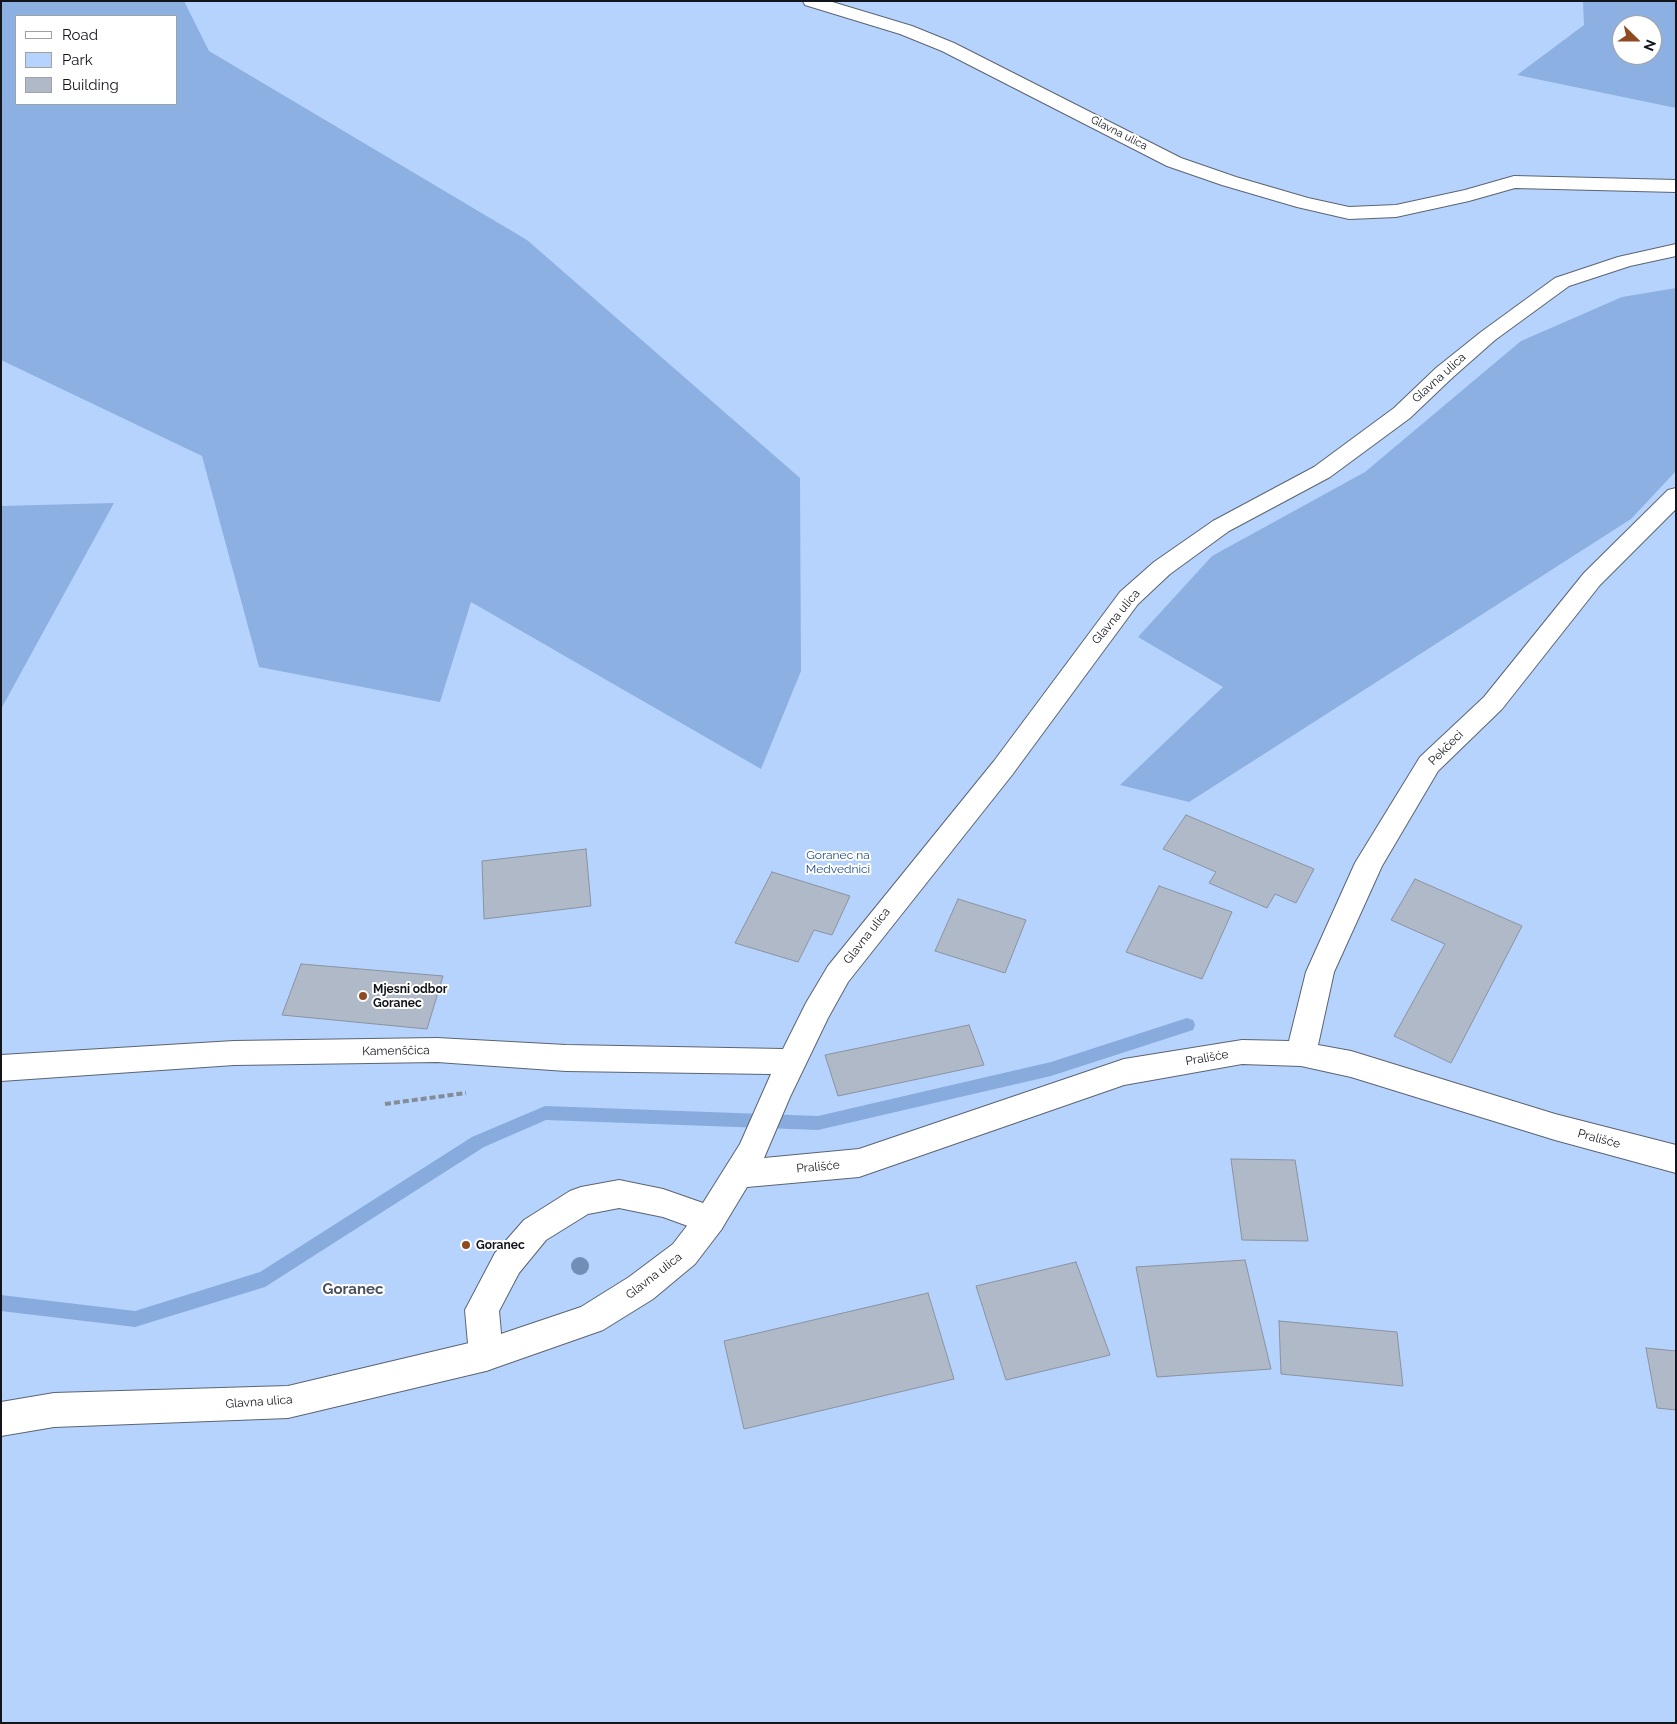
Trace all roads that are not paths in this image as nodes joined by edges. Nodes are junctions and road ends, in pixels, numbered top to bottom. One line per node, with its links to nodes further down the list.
1 (811, 1): 2 (street, Glavna ulica)
2 (1676, 186)
3 (1676, 250): 6 (street, Glavna ulica)
4 (1676, 495): 5 (street, Pekčeci)
5 (1301, 1054): 8 (street, Prališće); 9 (street, Prališće)
6 (792, 1062): 7 (street, Kamenščica); 9 (street, Glavna ulica)
7 (1, 1068)
8 (1676, 1159)
9 (745, 1163): 10 (street, Glavna ulica)
10 (710, 1220): 11 (street, Glavna ulica); 11 (street)
11 (486, 1355): 12 (street, Glavna ulica)
12 (1, 1419)

